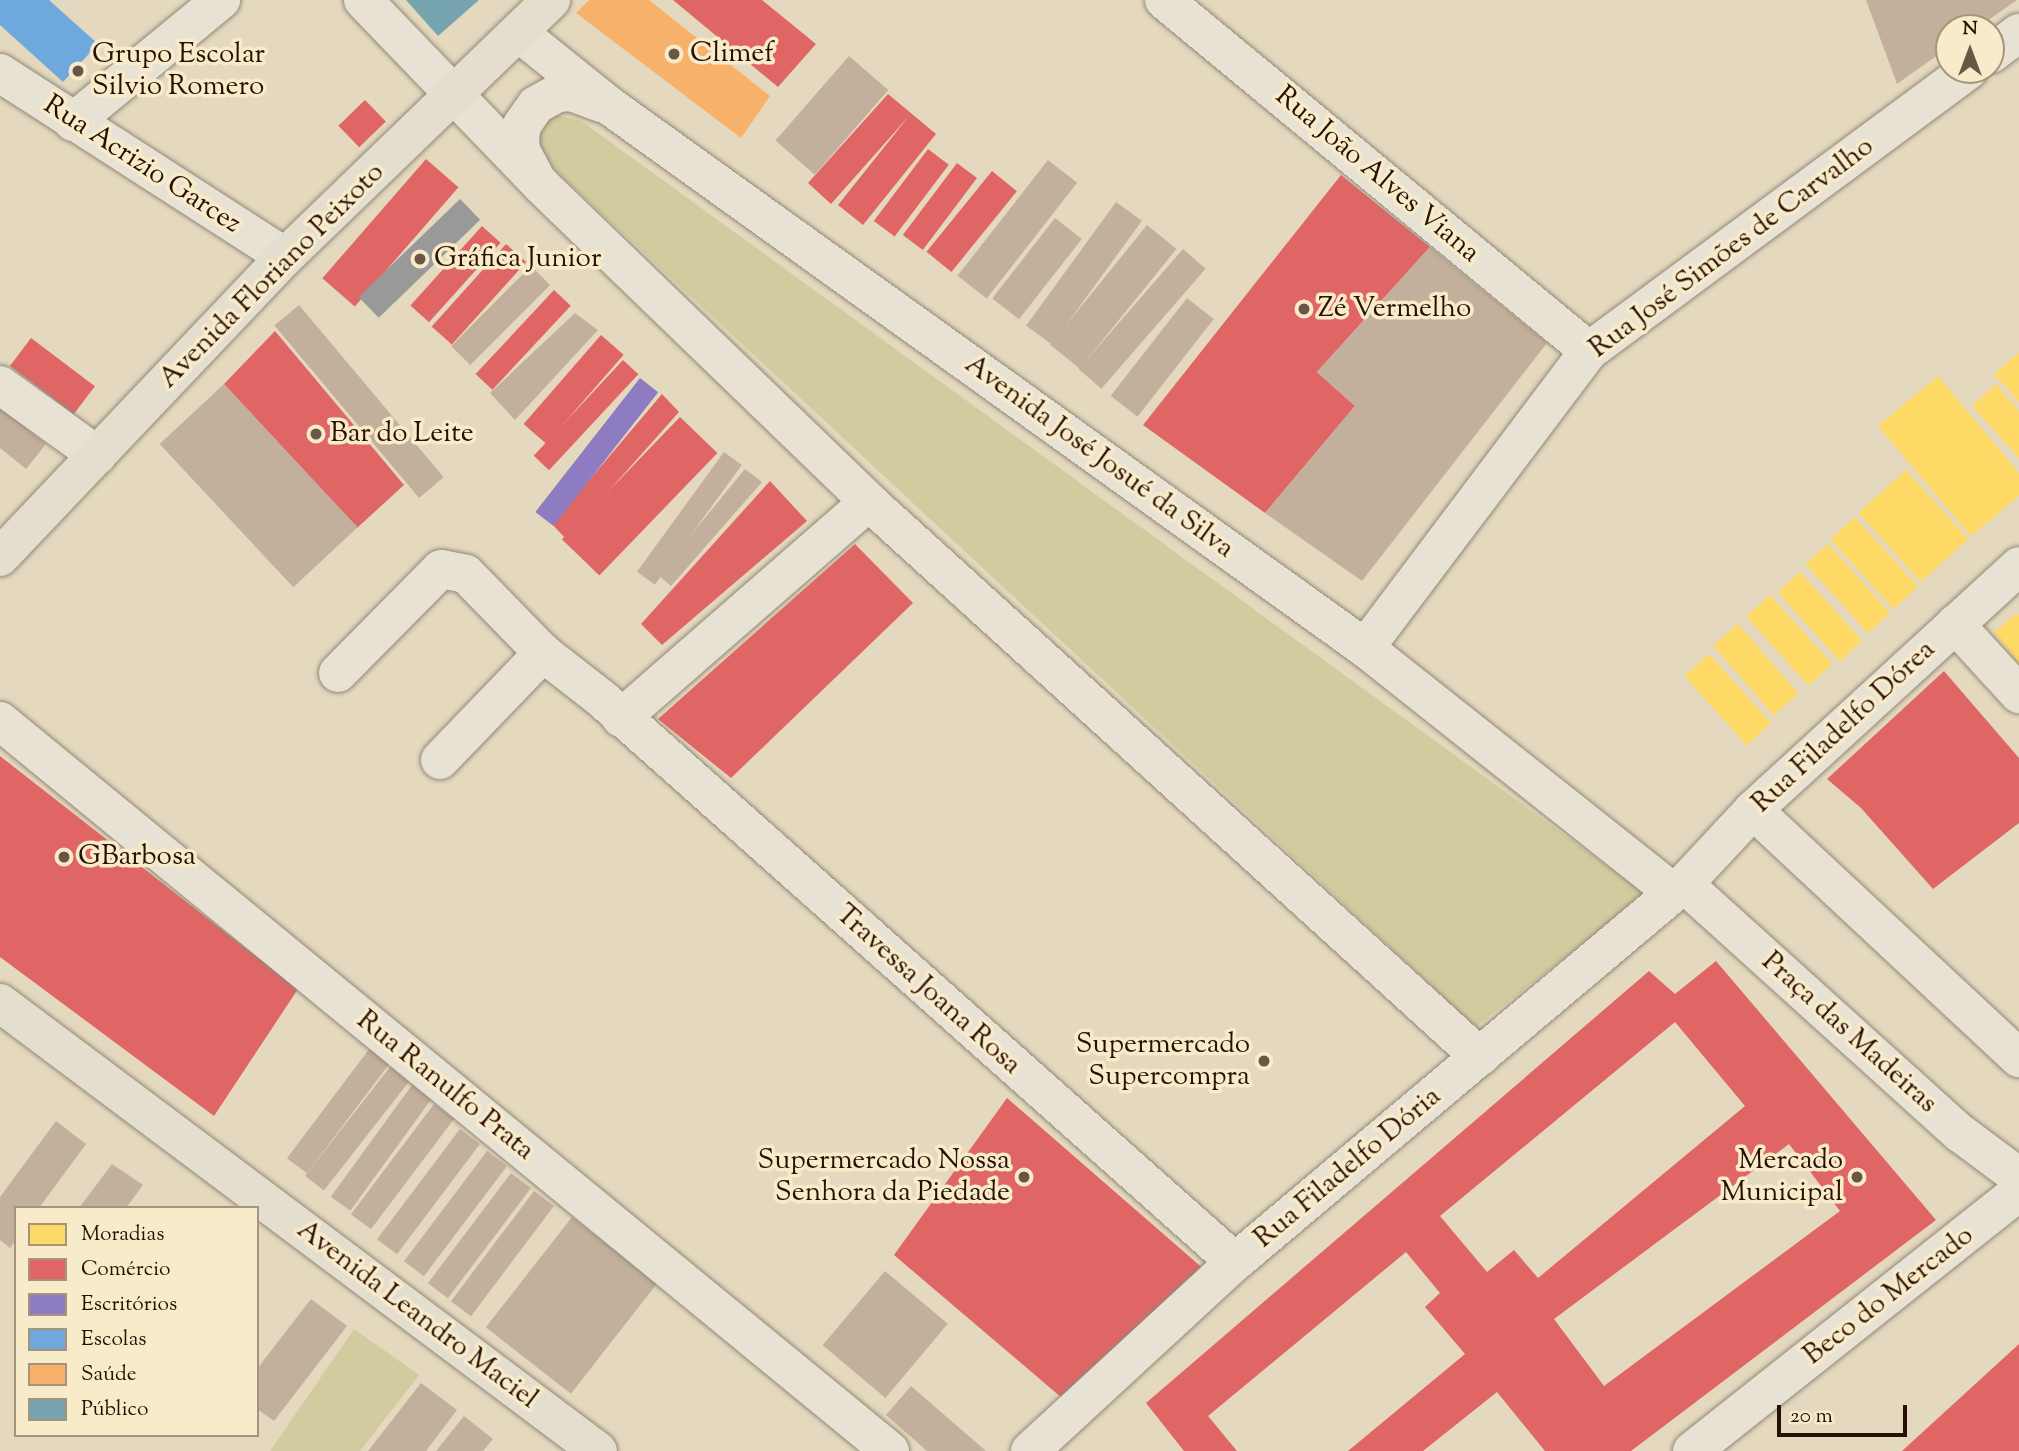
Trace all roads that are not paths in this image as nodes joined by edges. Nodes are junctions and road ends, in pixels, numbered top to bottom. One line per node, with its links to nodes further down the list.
1 (221, 0): 10 (street)
2 (363, 0): 8 (street)
3 (551, 0): 5 (main road, Avenida Floriano Peixoto)
4 (1164, 0): 13 (street, Rua João Alves Viana)
5 (519, 33): 8 (main road, Avenida Floriano Peixoto); 9 (street, Avenida José Josué da Silva)
6 (0, 73): 10 (street, Rua Acrizio Garcez)
7 (1950, 84): 13 (street, Rua José Simões de Carvalho)
8 (456, 96): 11 (street); 12 (main road, Avenida Floriano Peixoto)
9 (611, 107): 11 (street); 20 (street, Avenida José Josué da Silva)
10 (73, 122): 12 (street, Rua Acrizio Garcez)
11 (542, 186): 16 (street)
12 (285, 257): 15 (main road, Avenida Floriano Peixoto)
13 (1589, 351): 20 (street, Rua José Simões de Carvalho)
14 (0, 385): 15 (street)
15 (97, 455): 17 (main road, Avenida Floriano Peixoto)
16 (869, 502): 24 (street); 30 (street)
17 (0, 557)
18 (2019, 566): 19 (street, Rua Filadelfo Dórea)
19 (1955, 624): 23 (street); 27 (street, Rua Filadelfo Dórea)
20 (1365, 648): 28 (street, Avenida José Josué da Silva)
21 (543, 653): 22 (street, Travessa Joana Rosa); 24 (street, Travessa Joana Rosa); 26 (street)
22 (338, 673)
23 (2019, 694)
24 (621, 718): 34 (street, Travessa Joana Rosa)
25 (0, 720): 37 (street, Rua Ranulfo Prata)
26 (440, 760)
27 (1753, 810): 28 (street, Rua Filadelfo Dórea); 31 (street)
28 (1678, 888): 30 (street, Rua Filadelfo Dória); 32 (street, Praça das Madeiras)
29 (0, 1003): 36 (main road, Avenida Leandro Maciel)
30 (1480, 1057): 34 (street, Rua Filadelfo Dória)
31 (2019, 1058)
32 (2019, 1177)
33 (2019, 1192): 38 (street, Beco do Mercado)
34 (1235, 1262): 35 (street, Rua Filadelfo Dória)
35 (1040, 1448)
36 (598, 1451)
37 (890, 1451)
38 (1692, 1451)

